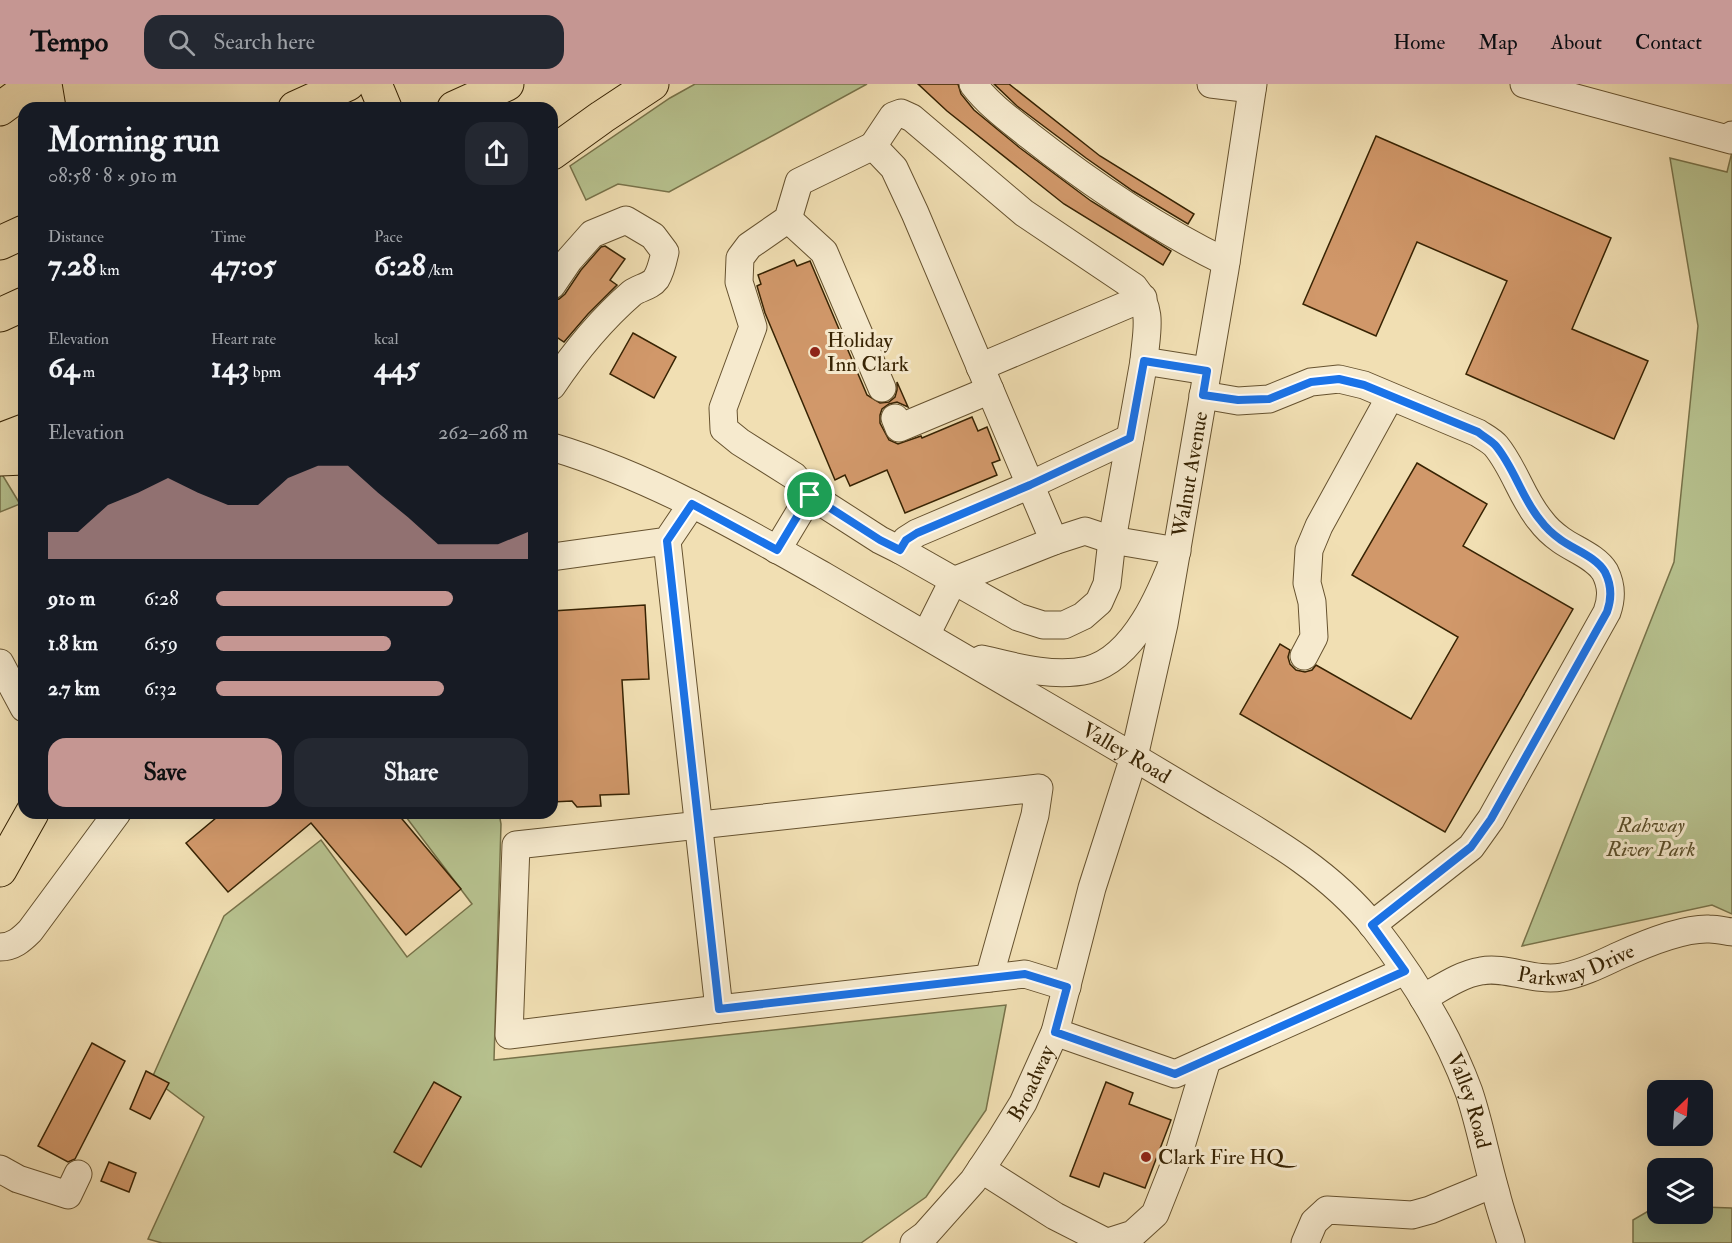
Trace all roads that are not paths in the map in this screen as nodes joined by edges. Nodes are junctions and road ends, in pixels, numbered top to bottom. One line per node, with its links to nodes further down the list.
1 (34, 84): 15 (main road)
2 (45, 84): 11 (main road)
3 (348, 84): 12 (main road)
4 (375, 84): 13 (main road)
5 (507, 84): 14 (main road)
6 (652, 84): 18 (main road)
7 (1211, 84): 9 (street)
8 (1524, 84): 16 (street)
9 (1253, 87): 20 (street, Walnut Avenue)
10 (979, 92): 20 (street)
11 (47, 102)
12 (308, 102)
13 (382, 102)
14 (467, 102)
15 (0, 109)
16 (1732, 135)
17 (873, 146): 19 (street); 22 (street); 27 (street)
18 (558, 149)
19 (788, 219): 29 (street); 39 (street)
20 (1226, 262): 28 (street, Walnut Avenue)
21 (558, 276): 26 (street)
22 (1143, 298): 25 (street); 27 (street)
23 (18, 307): 24 (main road)
24 (0, 315)
25 (1144, 361): 28 (street); 33 (street)
26 (558, 377)
27 (985, 379): 31 (street); 38 (street)
28 (1205, 383): 30 (street); 46 (street, Walnut Avenue)
29 (882, 388)
30 (1390, 397): 50 (street); 59 (street)
31 (895, 418)
32 (18, 433): 34 (main road)
33 (1130, 438): 38 (street); 41 (street)
34 (0, 440)
35 (558, 449): 40 (street, Valley Road)
36 (18, 458): 37 (main road)
37 (0, 459)
38 (1030, 485): 43 (street); 45 (street)
39 (810, 495): 44 (street); 45 (street)
40 (692, 504): 42 (street); 44 (street, Valley Road)
41 (1112, 540): 43 (street); 46 (street); 48 (street)
42 (667, 541): 47 (street); 56 (street)
43 (1054, 541): 48 (street)
44 (777, 550): 49 (street, Valley Road)
45 (900, 550): 48 (street)
46 (1177, 551): 49 (street); 53 (street, Walnut Avenue)
47 (558, 556)
48 (953, 581): 49 (street)
49 (935, 640): 53 (street, Valley Road)
50 (1304, 656)
51 (0, 663): 52 (street)
52 (18, 697)
53 (1134, 757): 59 (street, Valley Road); 64 (street, Broadway)
54 (26, 819): 57 (main road)
55 (113, 819): 61 (street)
56 (699, 825): 63 (street); 66 (street); 66 (street)
57 (8, 837): 58 (main road)
58 (0, 870)
59 (1372, 925): 62 (street, Valley Road)
60 (1732, 932): 65 (street, Parkway Drive)
61 (0, 947)
62 (1405, 971): 65 (street, Valley Road); 68 (street)
63 (989, 978): 64 (street); 66 (street)
64 (1067, 987): 67 (street, Broadway)
65 (1423, 998): 72 (street, Valley Road)
66 (719, 1009)
67 (1055, 1032): 68 (street); 70 (street, Broadway)
68 (1207, 1060): 74 (street)
69 (0, 1169): 71 (street)
70 (981, 1169): 73 (street, Broadway); 74 (street)
71 (78, 1174)
72 (1493, 1184): 75 (street); 76 (street, Valley Road)
73 (914, 1243)
74 (1108, 1243)
75 (1305, 1243)
76 (1511, 1243)

